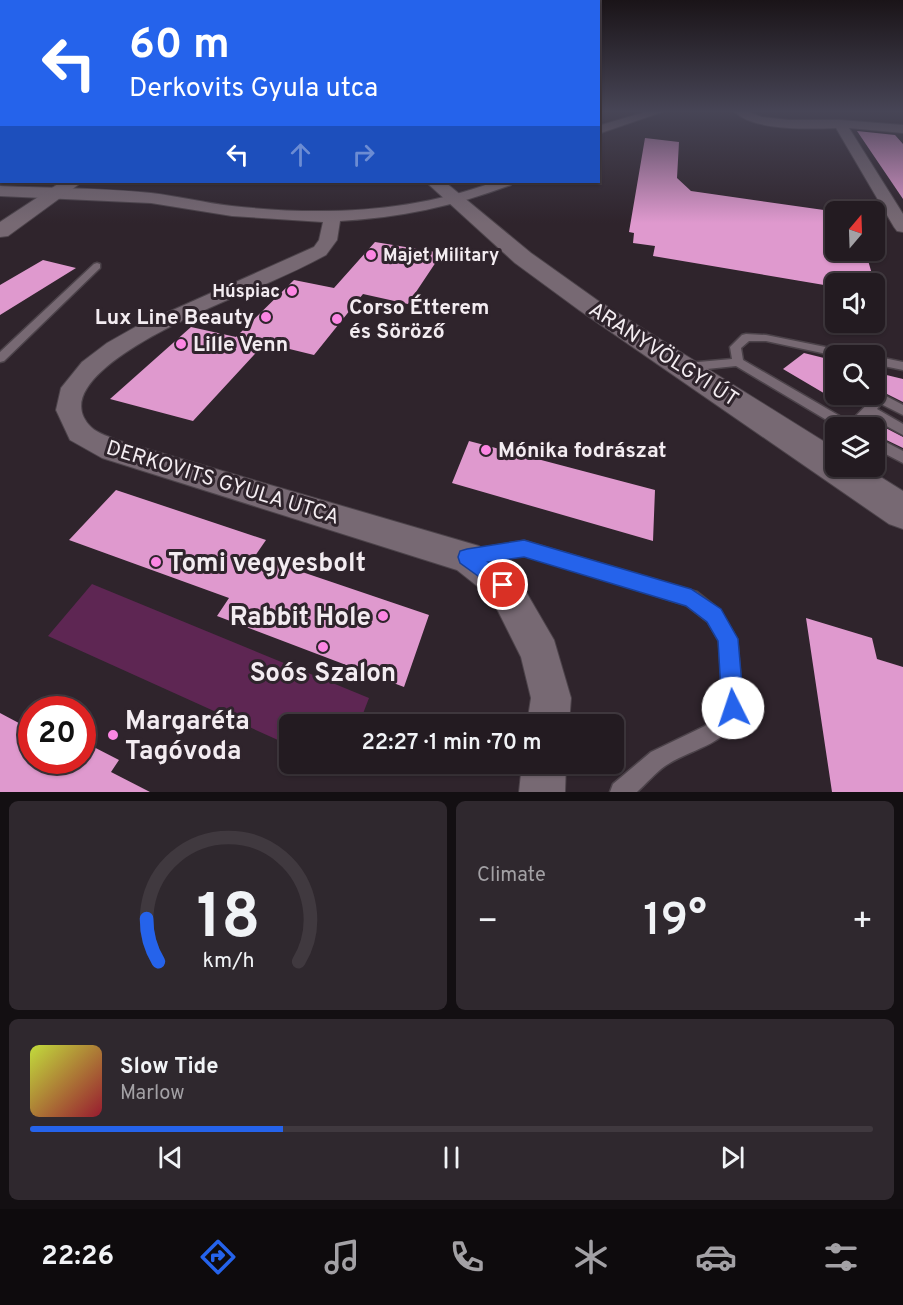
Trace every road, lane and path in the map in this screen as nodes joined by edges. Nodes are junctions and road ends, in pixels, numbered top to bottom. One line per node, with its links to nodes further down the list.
1 (855, 149): 9 (street)
2 (71, 183): 6 (street)
3 (436, 183): 7 (street, ARANYVÖLGYI ÚT)
4 (503, 183): 7 (street)
5 (0, 191): 6 (street)
6 (54, 194): 10 (street); 12 (street)
7 (455, 199): 10 (street); 19 (street, ARANYVÖLGYI ÚT)
8 (885, 214): 9 (lane)
9 (895, 215): 11 (street)
10 (333, 216): 28 (street, DERKOVITS GYULA UTCA)
11 (903, 227)
12 (0, 231)
13 (97, 266): 15 (lane)
14 (825, 350): 16 (lane)
15 (0, 358)
16 (738, 362): 19 (lane); 22 (lane)
17 (885, 362): 18 (lane)
18 (903, 366)
19 (685, 368): 27 (street, ARANYVÖLGYI ÚT)
20 (868, 410): 21 (lane); 23 (lane); 24 (lane)
21 (903, 410)
22 (832, 417)
23 (861, 417)
24 (903, 430)
25 (885, 447): 26 (lane)
26 (903, 458)
27 (903, 512)
28 (467, 557): 29 (street, DERKOVITS GYULA UTCA); 32 (lane)
29 (549, 714)
30 (543, 774): 31 (street)
31 (542, 792)
32 (621, 792)

